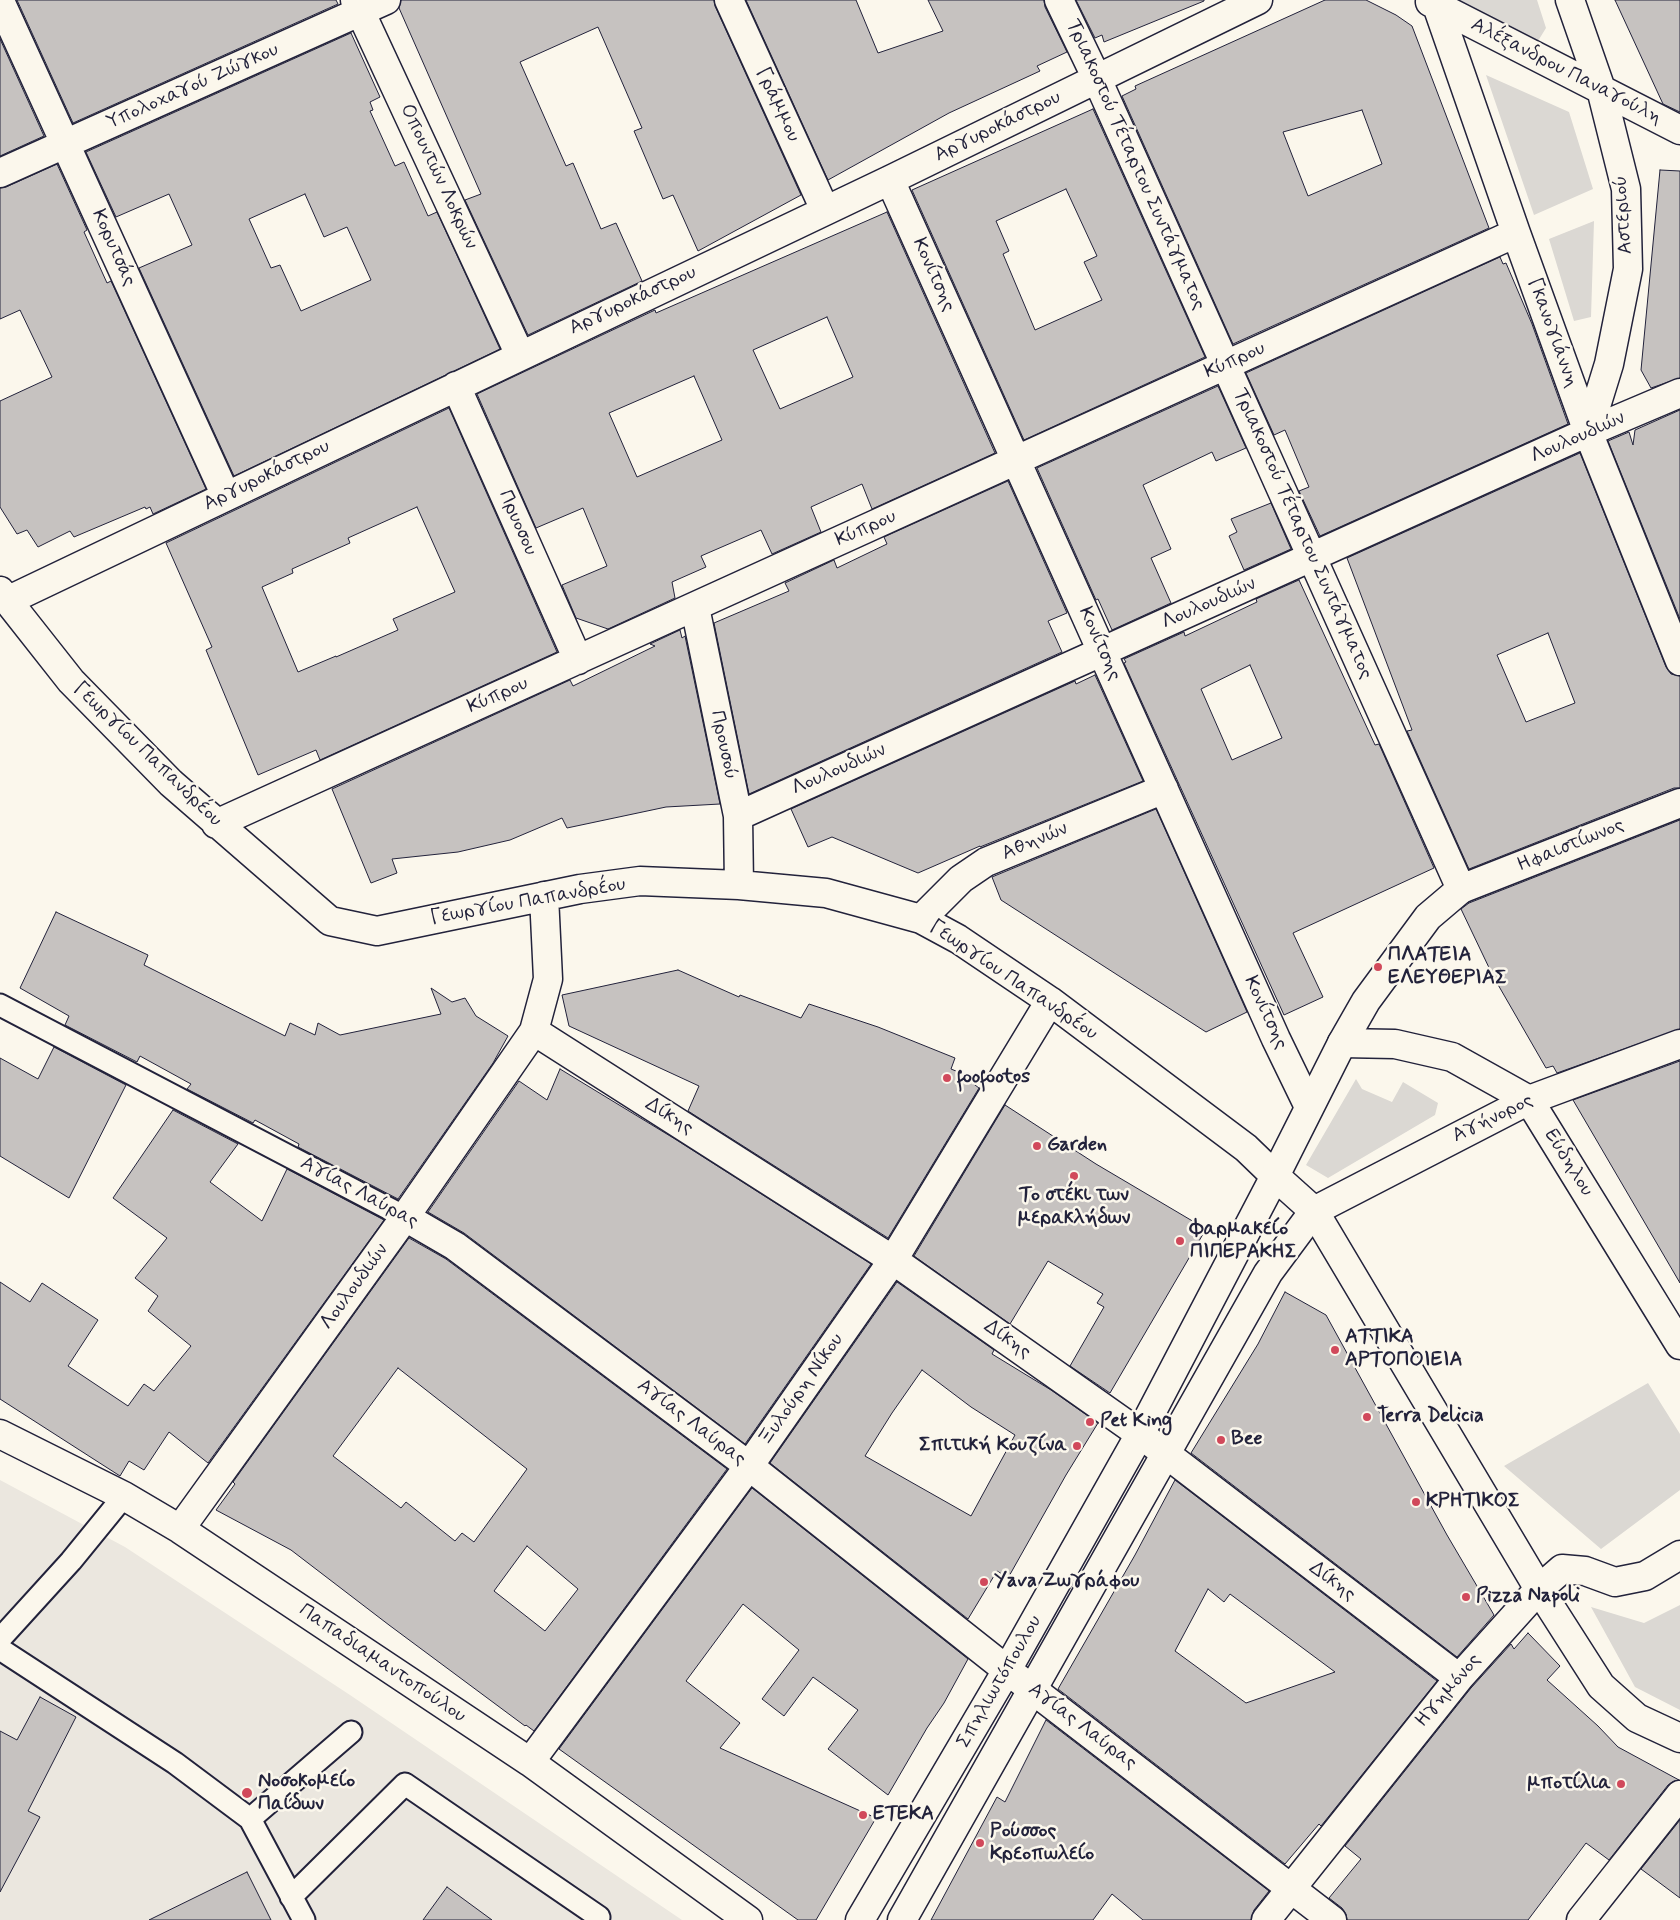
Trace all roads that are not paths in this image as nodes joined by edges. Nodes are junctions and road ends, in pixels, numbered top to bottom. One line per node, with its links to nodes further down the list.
1 (0, 0): 12 (street, Κορυτσάς)
2 (386, 0): 8 (street, Υπολοχαγού Ζώγκου)
3 (729, 0): 15 (street, Γράμμου)
4 (1059, 0): 9 (street, Τριακοστού Τέταρτου Συντάγματος)
5 (1258, 0): 9 (street, Αργυροκάστρου)
6 (1570, 0): 10 (street, Αστεριού)
7 (1433, 2): 10 (street, Αλέξανδρου Παναγούλη); 16 (street, Γκανογιάννη)
8 (358, 6): 12 (street, Υπολοχαγού Ζώγκου); 17 (street, Οπουντών Λοκρών)
9 (1097, 80): 14 (street, Αργυροκάστρου); 18 (street, Τριακοστού Τέταρτου Συντάγματος)
10 (1601, 89): 11 (street, Αλέξανδρου Παναγούλη); 21 (street, Αστεριού)
11 (1680, 130)
12 (65, 144): 13 (street, Υπολοχαγού Ζώγκου); 23 (street, Κορυτσάς)
13 (0, 174)
14 (890, 180): 15 (street, Αργυροκάστρου); 22 (street, Κονίτσης)
15 (825, 210): 17 (street, Αργυροκάστρου)
16 (1516, 233): 18 (street, Κύπρου); 21 (street, Γκανογιάννη)
17 (520, 355): 19 (street, Αργυροκάστρου)
18 (1226, 366): 22 (street, Κύπρου); 24 (street, Τριακοστού Τέταρτου Συντάγματος)
19 (456, 386): 23 (street, Αργυροκάστρου); 28 (street, Πρυοσου)
20 (1680, 393): 21 (street, Λουλουδιών)
21 (1588, 432): 24 (street, Λουλουδιών); 29 (street, Γκανογιάννη)
22 (1016, 461): 26 (street, Κύπρου); 27 (street, Κονίτσης)
23 (226, 496): 25 (street, Αργυροκάστρου)
24 (1312, 557): 27 (street, Λουλουδιών); 35 (street, Τριακοστού Τέταρτου Συντάγματος)
25 (3, 596): 33 (street, Γεωργίου Παπανδρέου)
26 (695, 607): 28 (street, Κύπρου); 32 (street, Προυσού)
27 (1102, 652): 30 (street, Κονίτσης); 32 (street, Λουλουδιών)
28 (578, 660): 33 (street, Κύπρου)
29 (1680, 661)
30 (1164, 789): 37 (street, Αθηνών); 44 (street, Κονίτσης)
31 (1680, 802): 35 (street, Ηφαιστίωνος)
32 (738, 816): 34 (street, Προυσού)
33 (216, 824): 36 (street, Γεωργίου Παπανδρέου)
34 (740, 885): 36 (street, Γεωργίου Παπανδρέου); 37 (street, Γεωργίου Παπανδρέου)
35 (1462, 889): 41 (street)
36 (544, 896): 40 (street, Λουλουδιών)
37 (921, 919): 38 (street, Γεωργίου Παπανδρέου)
38 (1050, 1001): 45 (street, Γεωργίου Παπανδρέου); 48 (street, Ξυλούρη Νίκου)
39 (0, 1005): 47 (lane, Αγίας Λαύρας)
40 (534, 1031): 47 (street, Λουλουδιών); 48 (street, Δίκης)
41 (1342, 1043): 43 (street, Εύδηλου); 44 (street, Σπηλιωτόπουλου)
42 (1680, 1044): 43 (street, Αγήνορος)
43 (1529, 1100): 46 (street, Αγήνορος); 49 (street, Εύδηλου)
44 (1309, 1107): 45 (street, Σπηλιωτόπουλου)
45 (1275, 1176): 46 (street, Γεωργίου Παπανδρέου); 51 (street, Σπηλιωτόπουλου)
46 (1314, 1211): 52 (street, Σπηλιωτόπουλου); 57 (street, Γεωργίου Παπανδρέου)
47 (405, 1217): 53 (street, Αγίας Λαύρας); 55 (street, Λουλουδιών)
48 (893, 1260): 51 (street, Δίκης); 53 (street, Ξυλούρη Νίκου)
49 (1680, 1345)
50 (0, 1434): 54 (street, Παπαδιαμαντοπούλου)
51 (1140, 1434): 52 (street, Δίκης); 60 (street, Σπηλιωτόπουλου)
52 (1166, 1454): 61 (street, Δίκης); 62 (street, Σπηλιωτόπουλου)
53 (749, 1466): 60 (street, Αγίας Λαύρας); 65 (street, Ξυλούρη Νίκου)
54 (124, 1496): 55 (street, Παπαδιαμαντοπούλου); 58 (lane)
55 (180, 1529): 65 (street, Παπαδιαμαντοπούλου)
56 (1680, 1555): 57 (street, Ηγημόνος)
57 (1539, 1588): 61 (street, Ηγημόνος); 64 (street, Γεωργίου Παπανδρέου)
58 (0, 1638)
59 (0, 1649): 67 (lane)
60 (1007, 1670): 62 (street, Αγίας Λαύρας); 73 (street, Σπηλιωτόπουλου)
61 (1459, 1678): 68 (street, Ηγημόνος)
62 (1032, 1690): 68 (street, Αγίας Λαύρας); 74 (street, Σπηλιωτόπουλου)
63 (350, 1732): 67 (lane)
64 (1680, 1738)
65 (530, 1762): 72 (street, Παπαδιαμαντοπούλου)
66 (1680, 1795): 77 (street)
67 (250, 1820): 69 (lane)
68 (1291, 1888): 75 (street, Ηγημόνος); 76 (street, Αγίας Λαύρας)
69 (291, 1897): 70 (lane); 71 (lane)
70 (599, 1917)
71 (304, 1920)
72 (748, 1920)
73 (860, 1920)
74 (902, 1920)
75 (1266, 1920)
76 (1332, 1920)
77 (1581, 1920)

